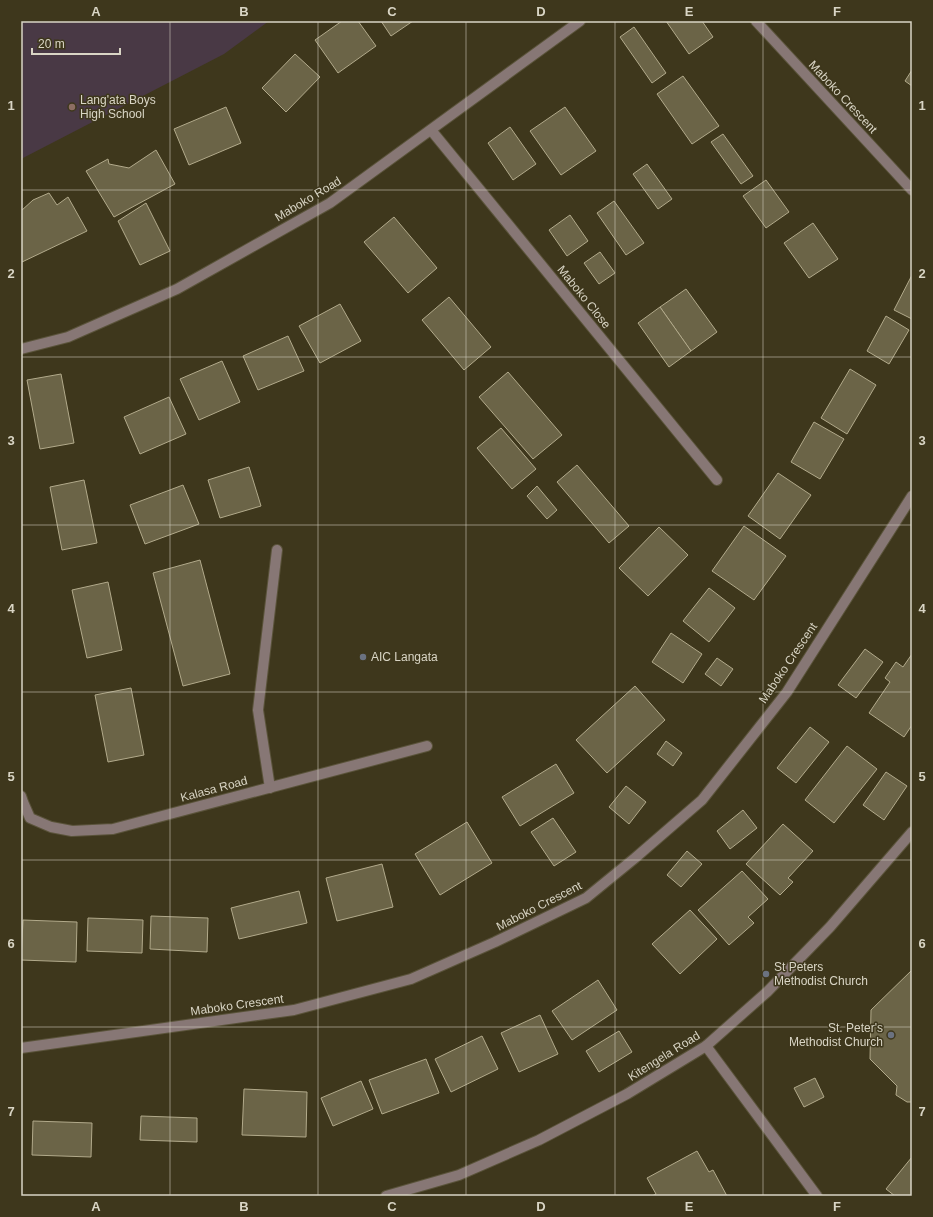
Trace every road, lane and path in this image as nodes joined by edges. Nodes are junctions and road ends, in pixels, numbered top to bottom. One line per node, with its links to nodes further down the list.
1 (580, 21): 3 (street, Maboko Road)
2 (756, 21): 4 (street, Maboko Crescent)
3 (431, 130): 5 (street, Maboko Road); 6 (street, Maboko Close)
4 (912, 190)
5 (21, 349)
6 (716, 480)
7 (912, 496): 14 (street, Maboko Crescent)
8 (276, 550): 10 (street)
9 (427, 746): 10 (street, Kalasa Road)
10 (270, 788): 11 (street, Kalasa Road)
11 (21, 796)
12 (912, 832): 13 (street, Kitengela Road)
13 (706, 1046): 15 (street, Kitengela Road); 16 (street)
14 (21, 1048)
15 (386, 1196)
16 (817, 1196)

